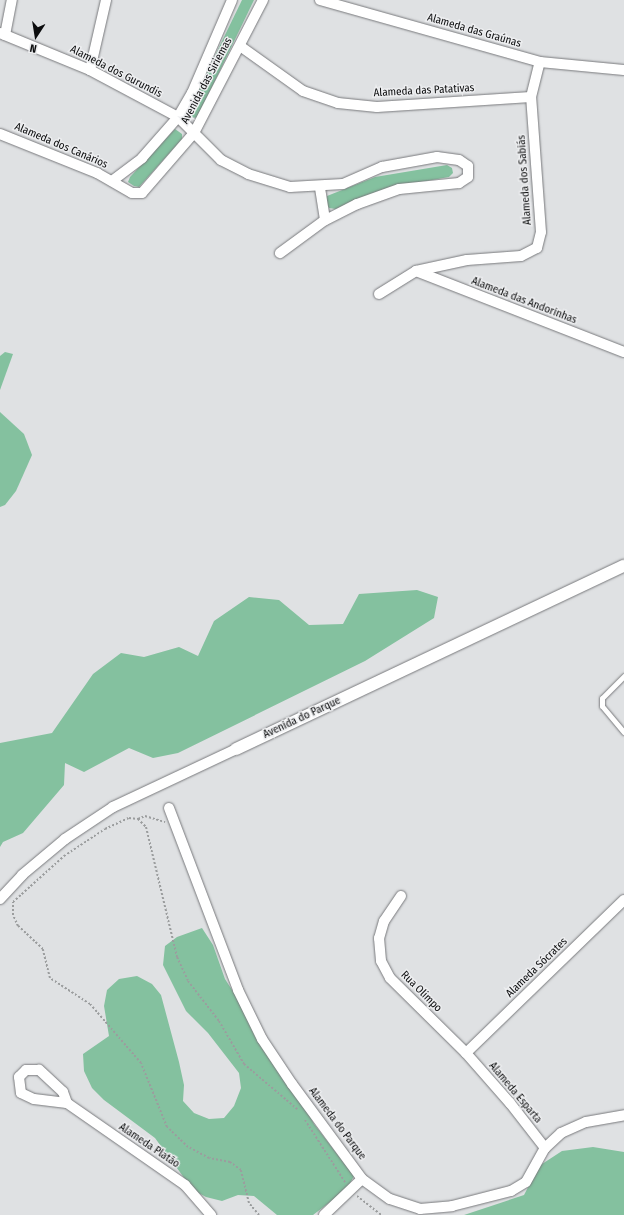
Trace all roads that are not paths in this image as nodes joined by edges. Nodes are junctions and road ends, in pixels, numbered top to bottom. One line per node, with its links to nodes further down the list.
1 (12, 0): 6 (street)
2 (106, 0): 9 (street)
3 (232, 0): 12 (street, Avenida das Siriemas)
4 (262, 0): 7 (street, Avenida das Siriemas)
5 (320, 0): 8 (street, Alameda das Graúnas)
6 (3, 34): 9 (street, Alameda dos Gurundis)
7 (240, 46): 11 (street, Alameda das Patativas); 13 (street, Avenida das Siriemas)
8 (540, 62): 10 (street, Alameda das Graúnas); 11 (street, Alameda dos Sabiás)
9 (90, 70): 12 (street, Alameda dos Gurundis)
10 (624, 70)
11 (531, 97): 19 (street, Alameda dos Sabiás)
12 (178, 117): 13 (street, Alameda dos Gurundis); 15 (street, Avenida das Siriemas)
13 (194, 133): 15 (street, Avenida das Siriemas); 16 (street, Alameda dos Gurundis)
14 (0, 134): 15 (street, Alameda dos Canários)
15 (112, 181)
16 (320, 188): 17 (street); 17 (street, Alameda dos Gurundis)
17 (325, 220): 18 (street)
18 (280, 253)
19 (416, 271): 20 (street, Alameda dos Sabiás); 21 (street, Alameda das Andorinhas)
20 (379, 294)
21 (624, 352)
22 (624, 566): 25 (street, Avenida do Parque)
23 (624, 676): 24 (lane)
24 (624, 732)
25 (236, 749): 28 (street, Avenida do Parque)
26 (169, 808): 34 (street, Alameda do Parque)
27 (401, 896): 30 (street, Rua Olimpo)
28 (0, 899)
29 (624, 900): 30 (street, Alameda Sócrates)
30 (466, 1053): 33 (street, Alameda Esparta)
31 (67, 1103): 31 (street); 35 (street, Alameda Platão)
32 (624, 1115): 33 (street, Alameda do Parque)
33 (545, 1148): 34 (street, Alameda do Parque)
34 (362, 1179): 36 (street)
35 (211, 1215)
36 (324, 1215)

